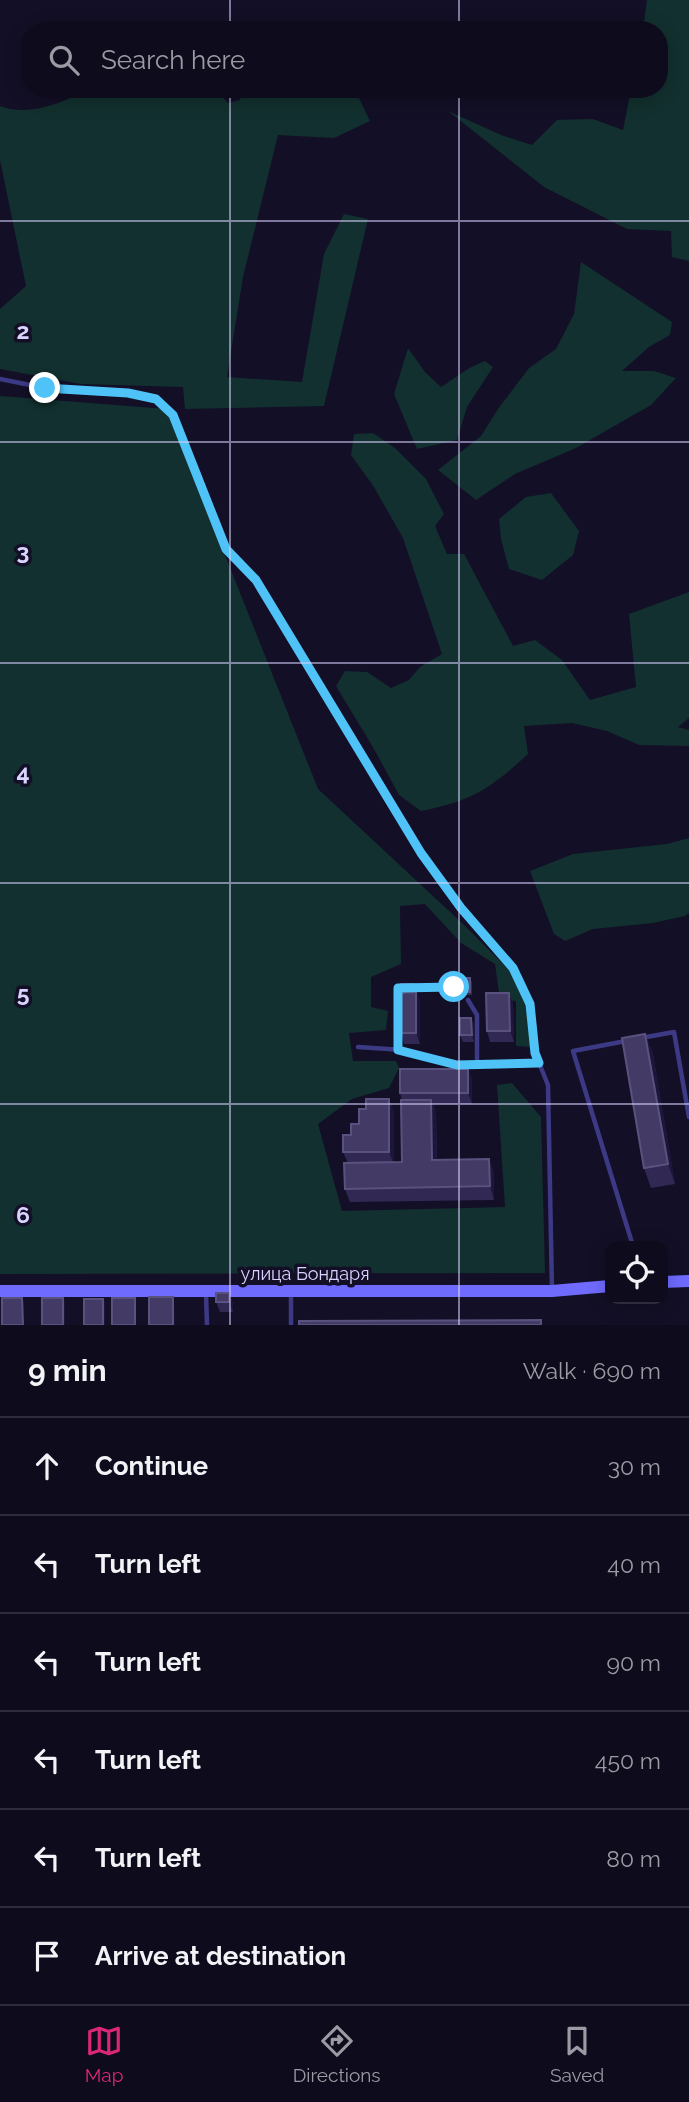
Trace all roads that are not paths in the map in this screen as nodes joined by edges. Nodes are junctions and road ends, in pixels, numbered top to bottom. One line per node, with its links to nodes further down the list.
1 (0, 379): 6 (lane)
2 (454, 987): 5 (lane)
3 (468, 1000): 7 (lane)
4 (358, 1048): 5 (lane)
5 (398, 1050): 7 (lane)
6 (539, 1063): 7 (lane); 16 (lane)
7 (477, 1065)
8 (689, 1117): 9 (lane)
9 (631, 1241)
10 (689, 1280): 11 (main road)
11 (668, 1282)
12 (605, 1286): 16 (main road, улица Бондаря)
13 (205, 1290): 14 (main road, улица Бондаря); 15 (main road, улица Бондаря); 17 (lane)
14 (0, 1291)
15 (291, 1291): 16 (main road, улица Бондаря); 18 (lane)
16 (552, 1291)
17 (207, 1325)
18 (291, 1325)

